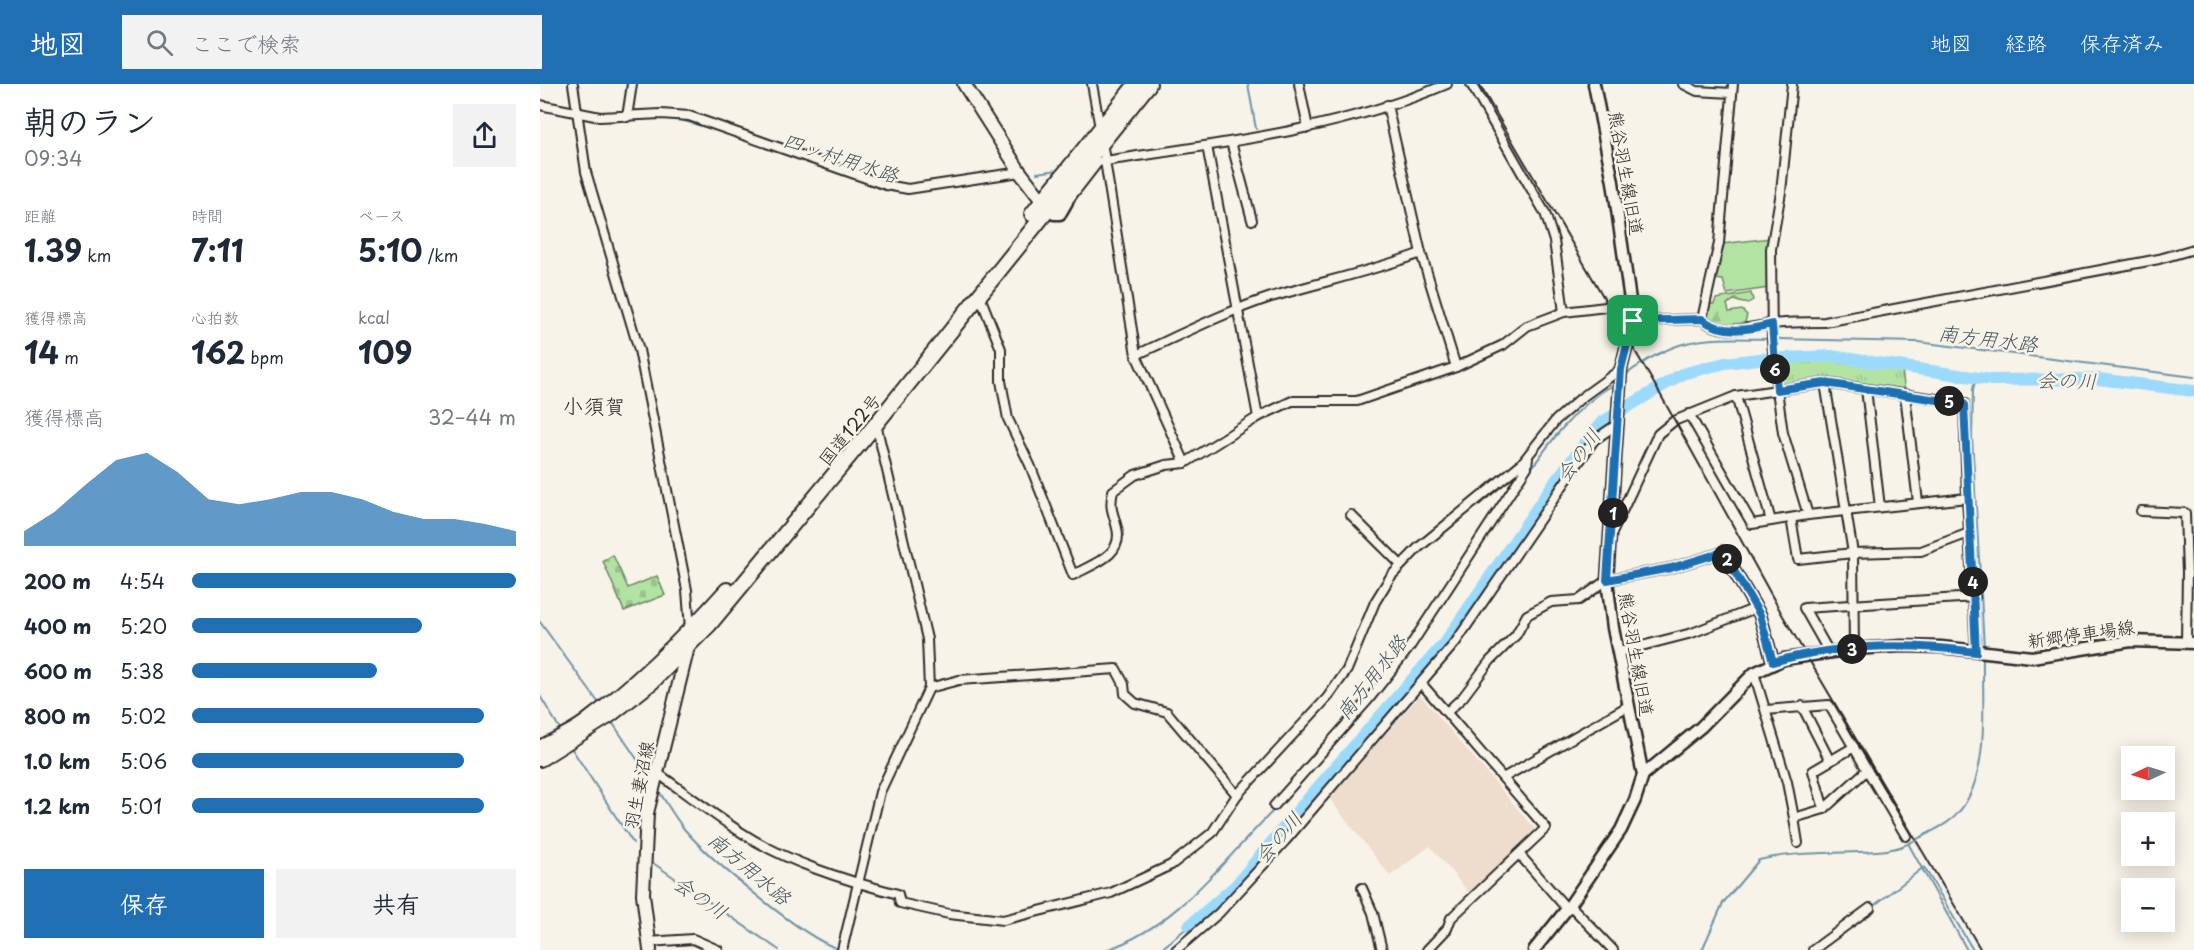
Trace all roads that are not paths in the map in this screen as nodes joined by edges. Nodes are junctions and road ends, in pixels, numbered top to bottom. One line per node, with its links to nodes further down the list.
1 (573, 84): 17 (street)
2 (632, 84): 18 (street)
3 (964, 84): 24 (main road)
4 (1092, 84): 20 (street)
5 (1136, 84): 20 (highway, 国道122号)
6 (1149, 84): 20 (highway, 国道122号)
7 (1299, 84): 19 (street)
8 (1447, 84): 16 (street)
9 (1471, 84): 33 (street)
10 (1594, 84): 31 (street, 熊谷羽生線旧道)
11 (1683, 84): 14 (street)
12 (1733, 84): 14 (street)
13 (1792, 84): 36 (street)
14 (1731, 93): 34 (street)
15 (540, 105): 17 (street)
16 (1387, 105): 19 (street); 29 (street)
17 (576, 114): 18 (street); 69 (street)
18 (627, 117): 24 (street)
19 (1308, 128): 21 (street)
20 (1101, 135): 23 (street); 26 (highway, 国道122号)
21 (1231, 142): 22 (street); 27 (street)
22 (1207, 146): 23 (street); 32 (street)
23 (1106, 161): 25 (street); 37 (street)
24 (1020, 172): 26 (main road)
25 (1066, 202): 26 (street)
26 (1045, 205): 30 (highway, 国道122号); 69 (highway, 国道122号)
27 (1251, 220)
28 (2194, 249): 36 (street)
29 (1421, 253): 32 (street); 38 (street)
30 (979, 294): 48 (highway, 国道122号); 50 (street)
31 (1631, 303): 33 (street); 35 (street, 熊谷羽生線旧道)
32 (1237, 311): 37 (street); 46 (street)
33 (1564, 312): 38 (street)
34 (1702, 319): 35 (street); 36 (street)
35 (1633, 321): 39 (street, 熊谷羽生線旧道)
36 (1772, 324): 42 (street)
37 (1136, 355): 50 (street)
38 (1456, 367): 46 (street)
39 (1621, 369): 47 (street, 熊谷羽生線旧道); 49 (street)
40 (1825, 383): 41 (street); 42 (street); 54 (street)
41 (1866, 389): 43 (street); 53 (street)
42 (1777, 390): 44 (street); 57 (street)
43 (1905, 394): 51 (street); 52 (street)
44 (1736, 396): 45 (street); 59 (street)
45 (1689, 414): 59 (street); 61 (street)
46 (1258, 417): 50 (street)
47 (1619, 423): 61 (street, 熊谷羽生線旧道); 78 (street)
48 (876, 424): 71 (highway, 国道122号); 79 (street)
49 (1528, 456): 64 (street); 93 (street)
50 (1185, 463)
51 (1967, 498): 52 (street); 60 (street)
52 (1918, 502): 53 (street)
53 (1880, 507): 54 (street)
54 (1846, 510): 57 (street); 63 (street)
55 (2141, 511): 70 (street)
56 (1351, 515): 64 (street)
57 (1808, 515): 58 (street)
58 (1791, 518): 59 (street); 63 (street)
59 (1771, 521)
60 (1969, 532): 63 (street); 66 (street)
61 (1611, 535): 65 (street, 熊谷羽生線旧道)
62 (1723, 552): 65 (street); 68 (street)
63 (1853, 553): 67 (street)
64 (1401, 566): 92 (street)
65 (1607, 580): 73 (street, 熊谷羽生線旧道); 83 (street)
66 (1975, 597): 67 (street); 75 (street)
67 (1853, 606): 72 (street); 74 (street)
68 (1756, 608): 73 (street); 76 (street)
69 (690, 630): 71 (main road, 羽生妻沼線); 85 (highway, 国道122号)
70 (2190, 643): 75 (street, 新郷停車場線)
71 (688, 647): 86 (highway, 国道122号); 89 (main road, 羽生妻沼線)
72 (1854, 648): 74 (street, 新郷停車場線); 75 (street, 新郷停車場線)
73 (1618, 652): 80 (street, 熊谷羽生線旧道)
74 (1829, 652): 76 (street, 新郷停車場線)
75 (1976, 652)
76 (1773, 662): 77 (street, 新郷停車場線)
77 (1754, 673): 82 (street); 90 (street, 新郷停車場線)
78 (1422, 683): 83 (street); 106 (street)
79 (929, 688): 92 (street); 99 (street)
80 (1628, 706): 90 (street, 熊谷羽生線旧道); 91 (street)
81 (1802, 706): 82 (street); 84 (street); 87 (street)
82 (1766, 710): 95 (street)
83 (1448, 711): 91 (street)
84 (1854, 747): 87 (street); 88 (street)
85 (540, 748)
86 (540, 759)
87 (1830, 761): 94 (street)
88 (1867, 770): 94 (street); 96 (street)
89 (656, 772): 99 (street); 103 (main road, 羽生妻沼線)
90 (1643, 775): 101 (street)
91 (1503, 778): 98 (street)
92 (1237, 795): 99 (street)
93 (1274, 806)
94 (1824, 809): 95 (street)
95 (1794, 818): 97 (street)
96 (1906, 836)
97 (1798, 843)
98 (1518, 854): 101 (street); 108 (street)
99 (857, 884): 105 (street)
100 (1362, 888): 107 (street)
101 (1568, 907): 109 (street); 110 (street)
102 (1870, 908): 111 (street)
103 (649, 946): 104 (street)
104 (718, 950)
105 (842, 950)
106 (1176, 950)
107 (1382, 950)
108 (1427, 950)
109 (1534, 950)
110 (1612, 950)
111 (1813, 950)

